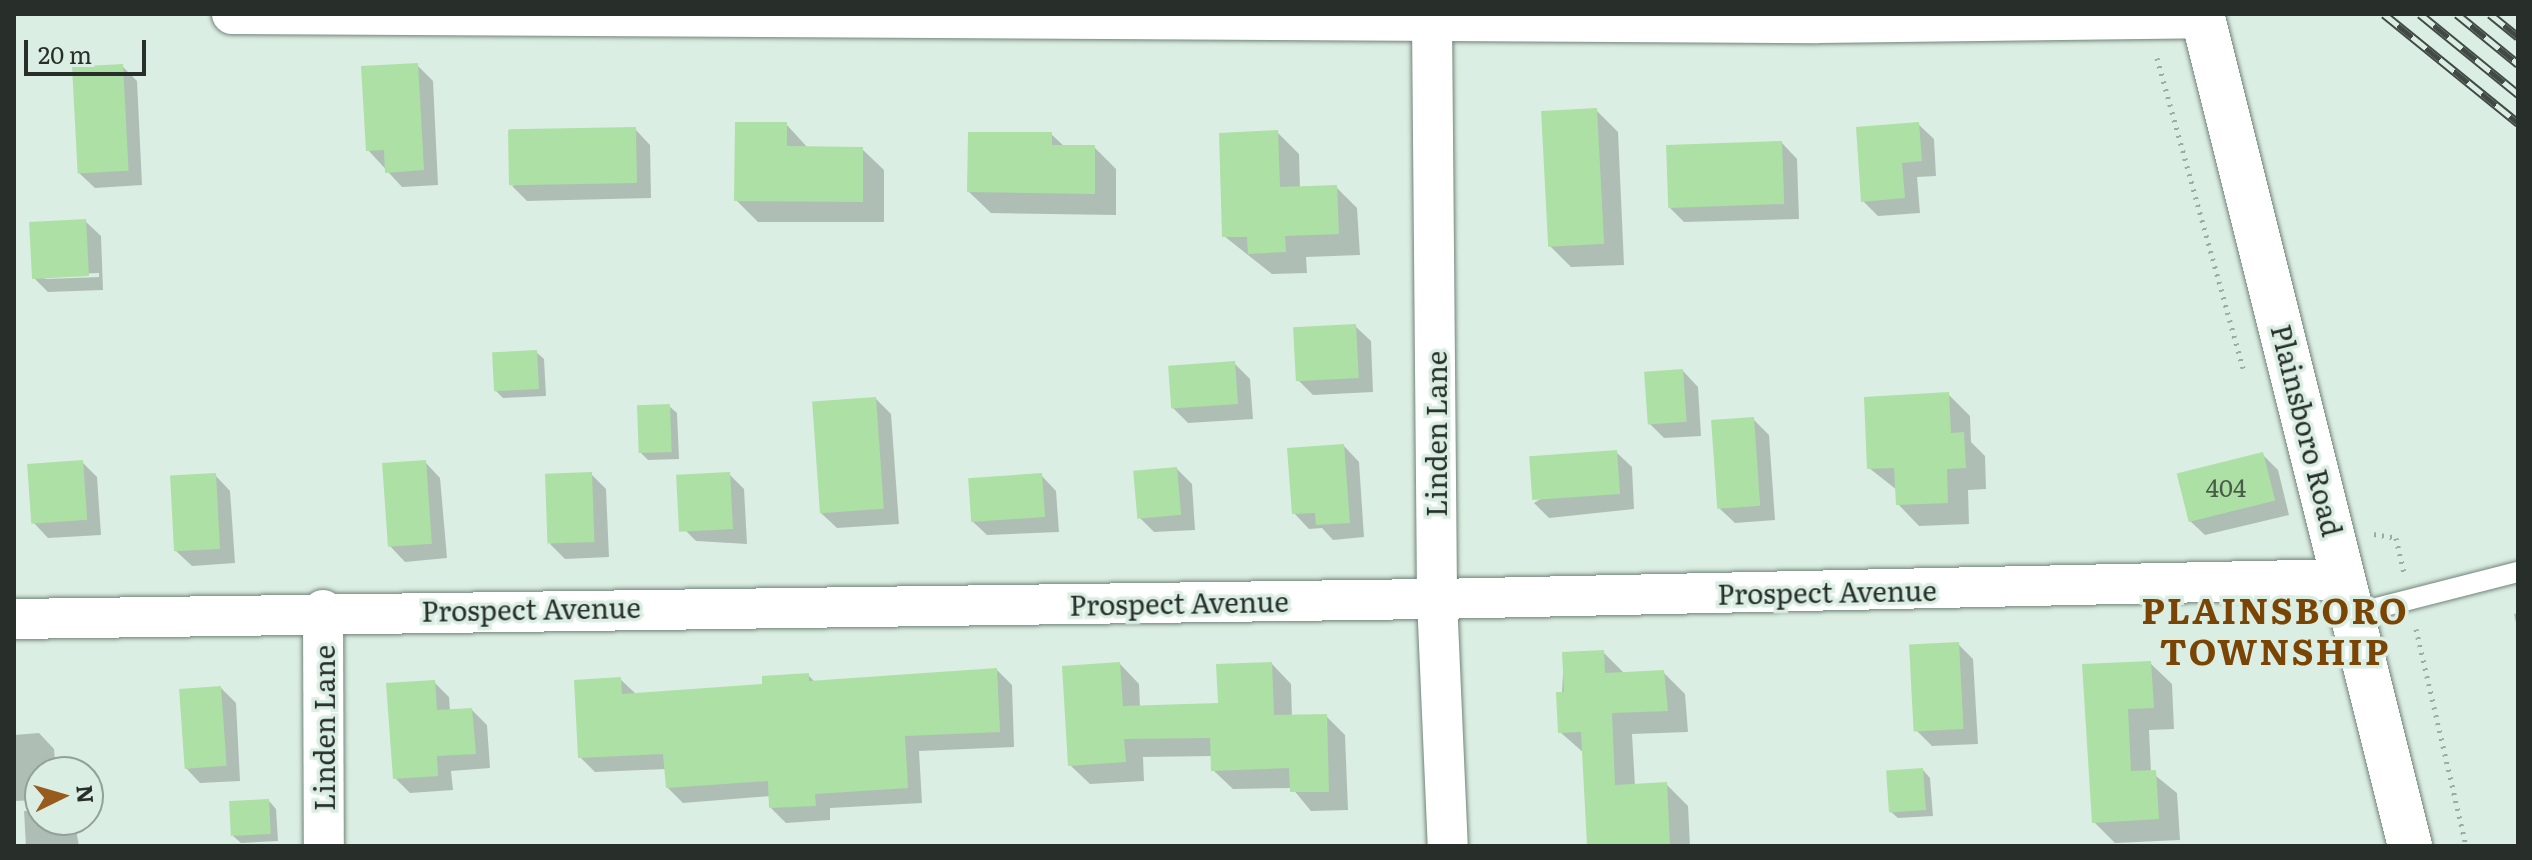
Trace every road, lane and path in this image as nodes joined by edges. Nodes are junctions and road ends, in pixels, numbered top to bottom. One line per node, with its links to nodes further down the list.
1 (232, 14): 3 (street)
2 (2202, 16): 3 (street); 5 (street, Plainsboro Road)
3 (1456, 19): 6 (street, Linden Lane)
4 (2518, 572): 5 (lane)
5 (2349, 596): 6 (street, Prospect Avenue); 11 (street, Plainsboro Road)
6 (1437, 599): 7 (street, Prospect Avenue); 10 (street, Linden Lane)
7 (323, 610): 8 (street, Prospect Avenue); 9 (street, Linden Lane)
8 (14, 619)
9 (324, 846)
10 (1448, 846)
11 (2410, 846)

